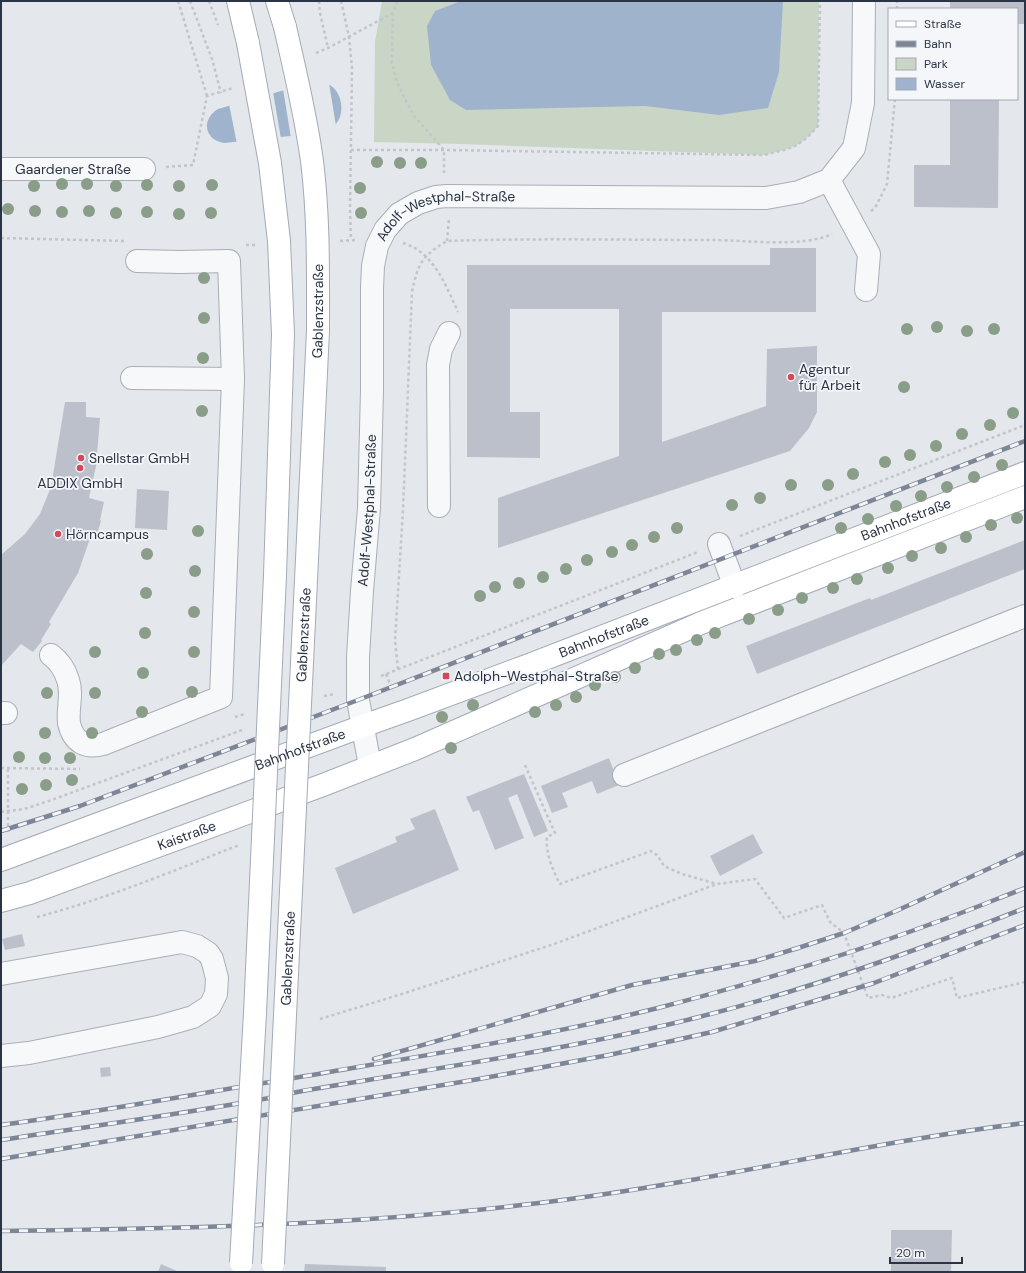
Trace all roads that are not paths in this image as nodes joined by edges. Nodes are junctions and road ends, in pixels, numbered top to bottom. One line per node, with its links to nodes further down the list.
1 (238, 1): 26 (main road, bridge)
2 (278, 1): 27 (main road, Gablenzstraße, bridge)
3 (864, 1): 6 (street)
4 (1, 169): 5 (street, Gaardener Straße)
5 (144, 169)
6 (829, 180): 8 (street); 19 (street, Adolf-Westphal-Straße)
7 (137, 261): 11 (street)
8 (866, 290)
9 (448, 333): 14 (street)
10 (132, 378): 11 (street)
11 (233, 379): 18 (street)
12 (1025, 473): 16 (main road, Bahnhofstraße)
13 (1025, 497): 20 (main road, Bahnhofstraße)
14 (439, 506)
15 (719, 544): 16 (street)
16 (735, 586): 19 (main road, Bahnhofstraße)
17 (1025, 616): 21 (street)
18 (51, 654)
19 (363, 726): 20 (street, Adolf-Westphal-Straße); 22 (main road, Bahnhofstraße)
20 (370, 766): 23 (main road, Kaistraße)
21 (624, 775)
22 (1, 860)
23 (1, 901)
24 (1, 974): 25 (street)
25 (1, 1056)
26 (242, 1267)
27 (273, 1268)

